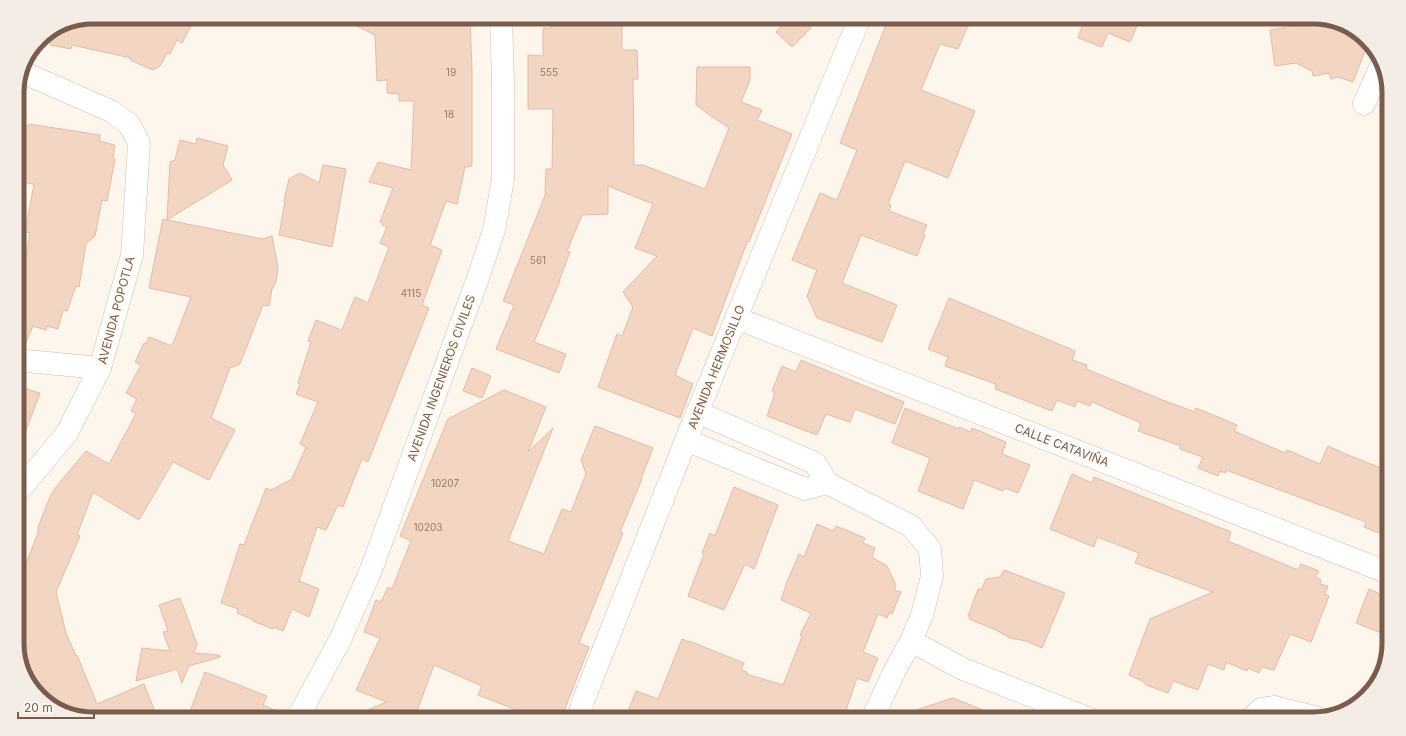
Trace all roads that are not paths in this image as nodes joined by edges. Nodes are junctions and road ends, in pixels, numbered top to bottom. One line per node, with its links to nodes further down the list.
1 (501, 24): 15 (street, AVENIDA INGENIEROS CIVILES)
2 (857, 24): 6 (street, AVENIDA HERMOSILLO)
3 (1378, 72): 5 (street)
4 (26, 74): 8 (street, AVENIDA POPOTLA)
5 (1364, 104)
6 (736, 318): 9 (street, AVENIDA HERMOSILLO); 13 (street, CALLE CATAVIÑA)
7 (24, 360): 8 (street)
8 (100, 368): 12 (street, AVENIDA POPOTLA)
9 (697, 412): 10 (street, AVENIDA HERMOSILLO); 11 (street)
10 (686, 440): 11 (street); 16 (street, AVENIDA HERMOSILLO)
11 (827, 483): 14 (street)
12 (24, 485)
13 (1382, 570)
14 (911, 641): 17 (street); 18 (street)
15 (301, 712)
16 (580, 712)
17 (875, 712)
18 (1072, 712)
19 (1258, 712): 20 (street)
20 (1294, 712)

